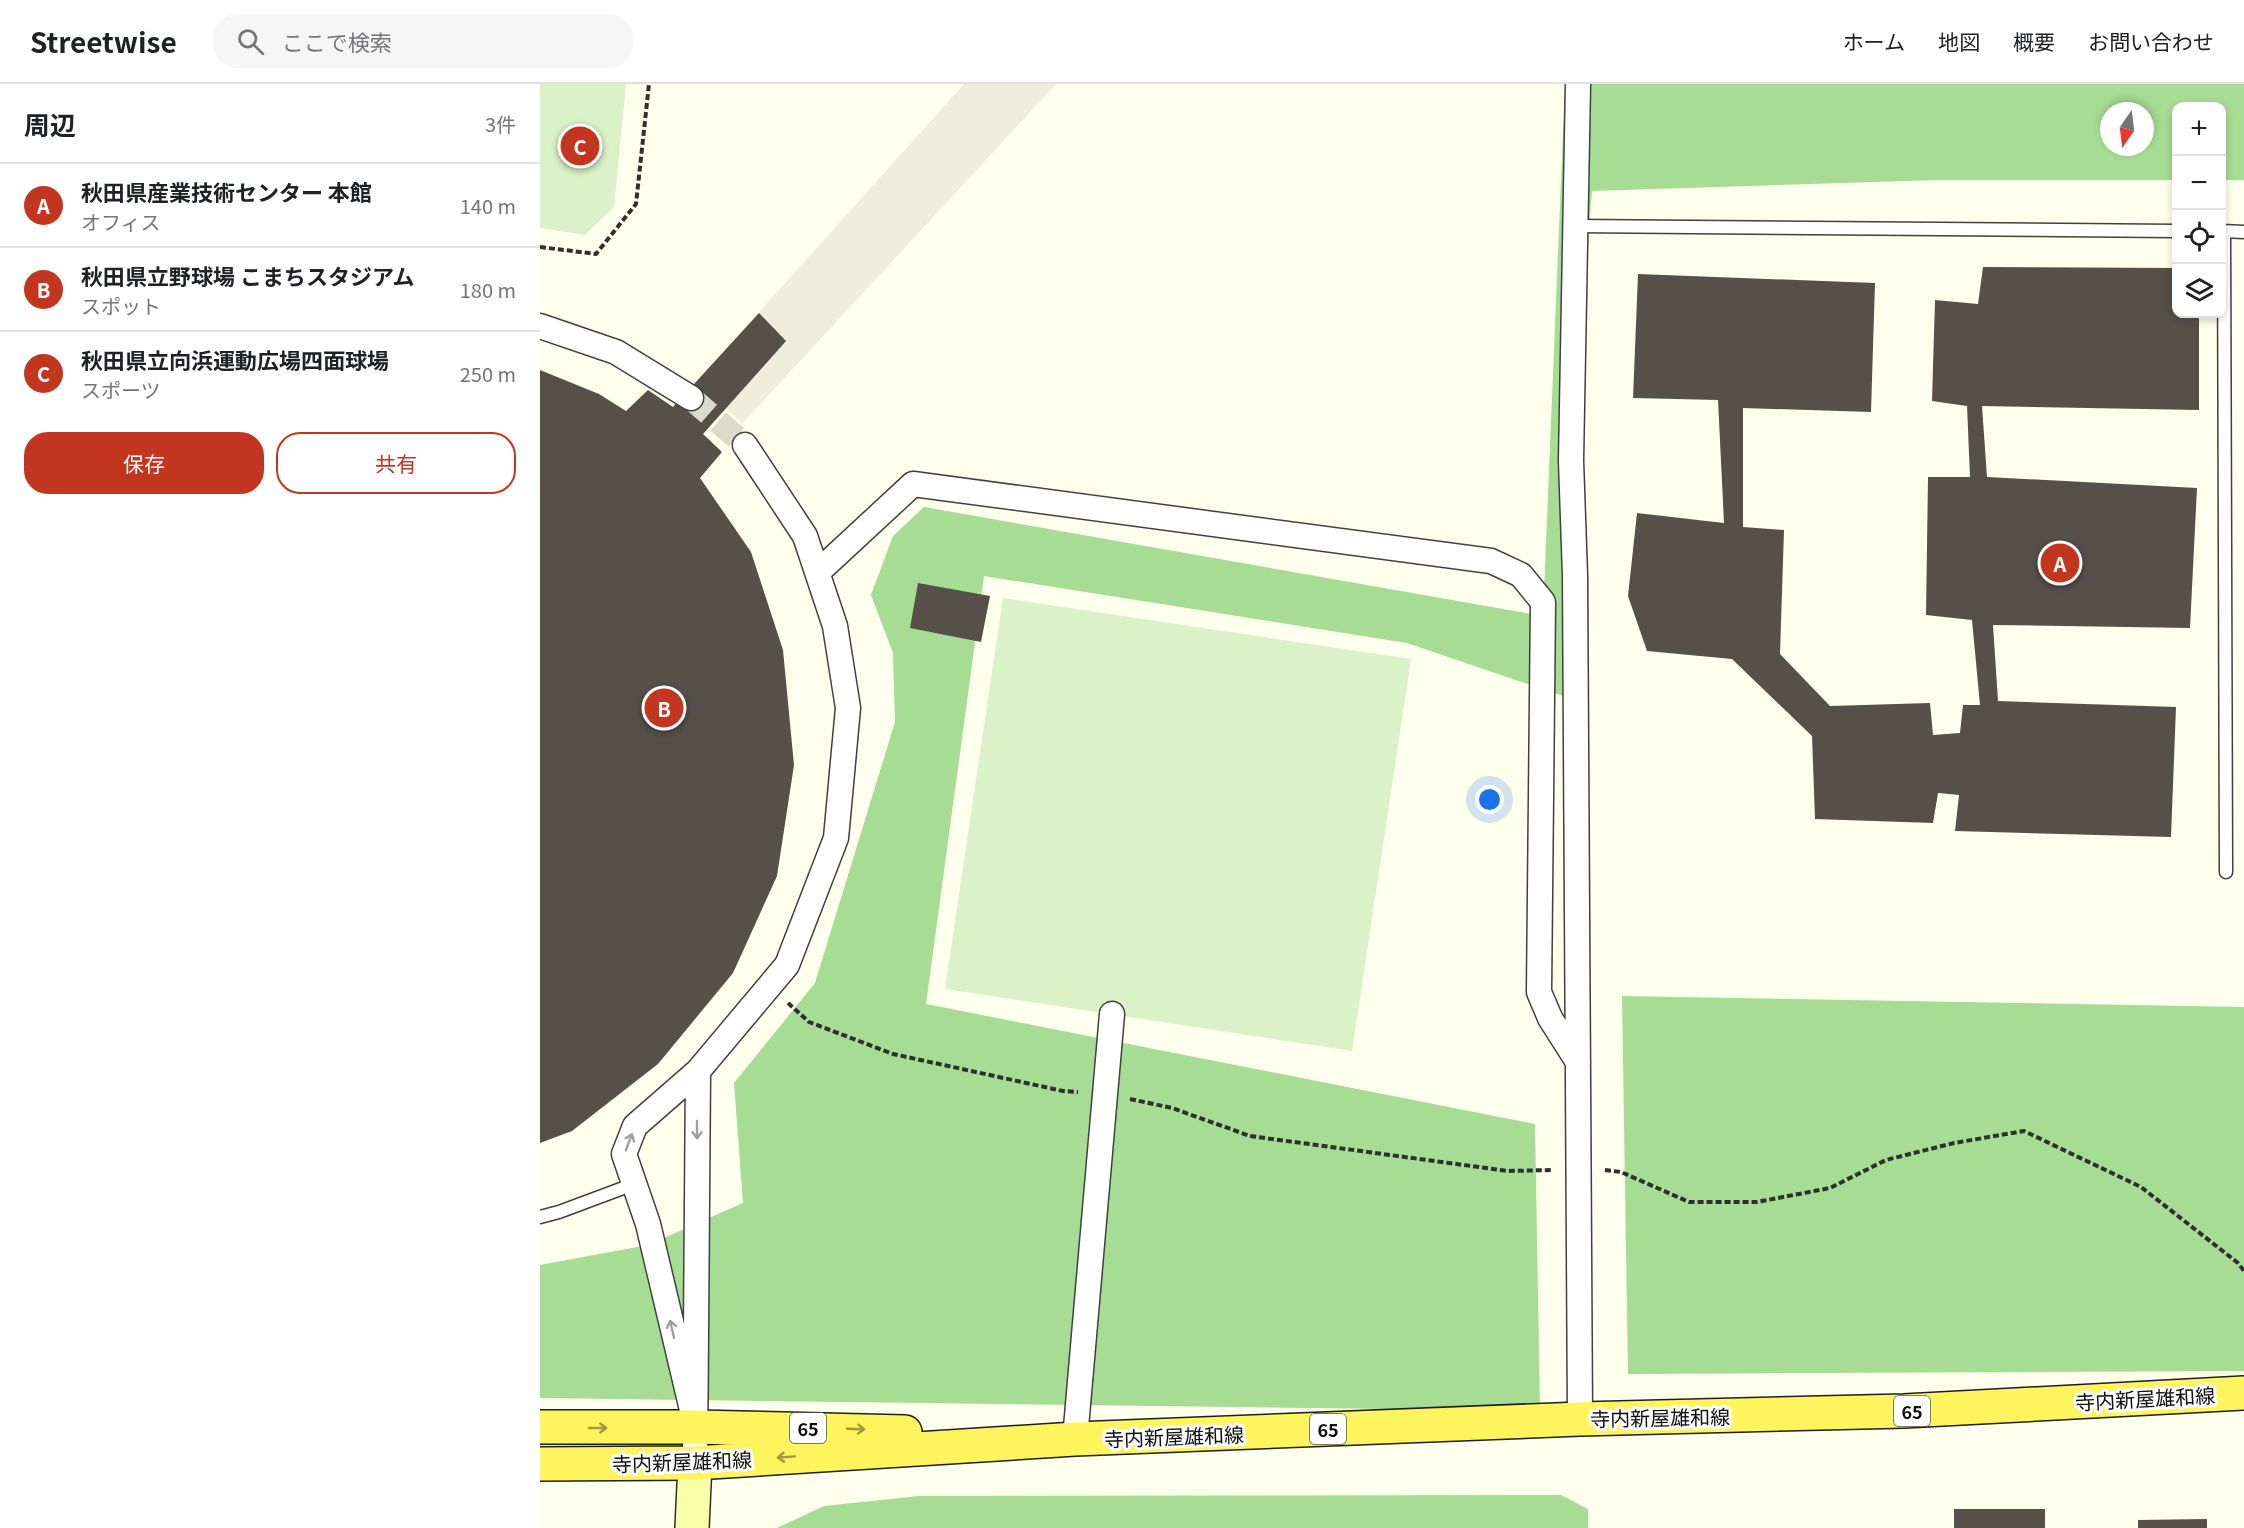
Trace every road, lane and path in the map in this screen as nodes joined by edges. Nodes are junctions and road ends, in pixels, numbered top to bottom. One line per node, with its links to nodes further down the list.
1 (649, 84): 7 (path)
2 (1578, 84): 3 (street)
3 (1575, 226): 4 (lane); 16 (street)
4 (2172, 231)
5 (2226, 231): 6 (lane)
6 (2244, 232)
7 (540, 247)
8 (2223, 264): 13 (lane)
9 (540, 326): 10 (street)
10 (691, 398)
11 (745, 446): 12 (street)
12 (818, 572): 14 (street); 16 (street)
13 (2226, 872)
14 (770, 986): 17 (street); 18 (path)
15 (1112, 1014): 18 (street)
16 (1578, 1062): 19 (street)
17 (698, 1071): 20 (street, one-way to 17); 25 (street, one-way to 25)
18 (1105, 1094): 19 (path); 27 (street)
19 (1579, 1168): 22 (path); 24 (street)
20 (634, 1184): 21 (lane); 25 (street, one-way to 20)
21 (540, 1217)
22 (2244, 1271)
23 (2244, 1393): 24 (main road, 寺内新屋雄和線 / 65)
24 (1580, 1419): 27 (main road, 寺内新屋雄和線 / 65)
25 (696, 1427): 26 (main road, 寺内新屋雄和線 / 65, one-way to 25); 27 (main road, 寺内新屋雄和線 / 65, one-way to 27); 28 (street)
26 (540, 1428)
27 (1075, 1440): 28 (main road, 寺内新屋雄和線 / 65, one-way to 28)
28 (694, 1463): 29 (main road, 寺内新屋雄和線 / 65); 30 (street)
29 (540, 1464)
30 (692, 1528)

